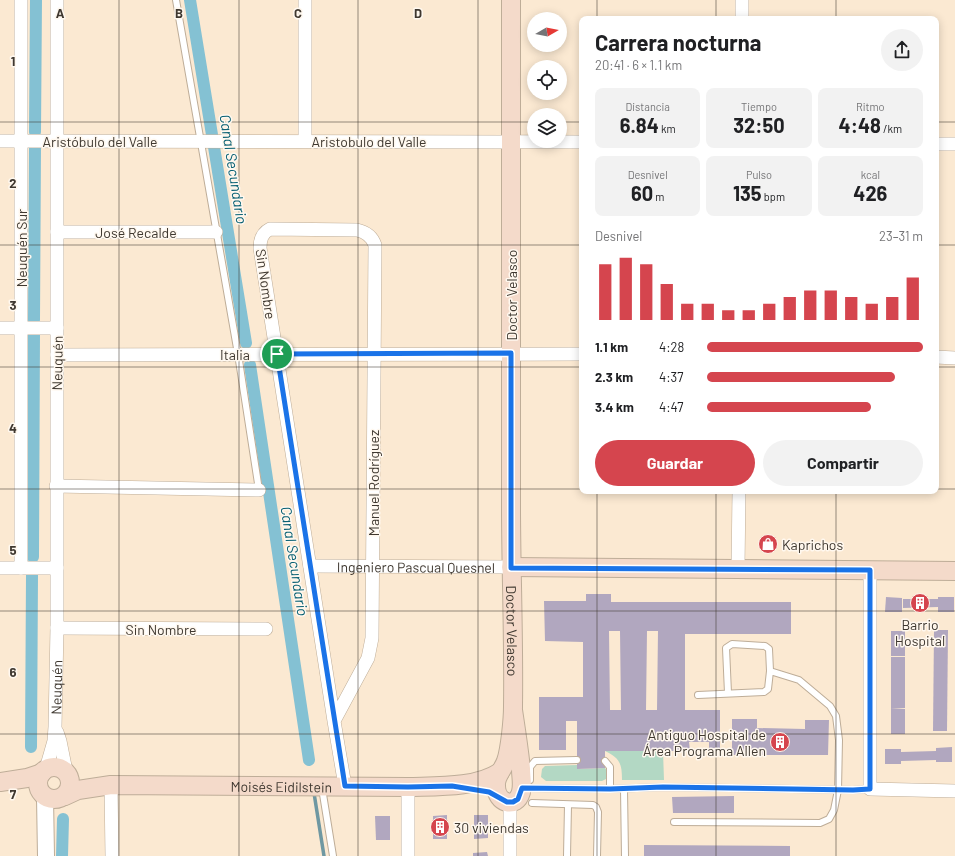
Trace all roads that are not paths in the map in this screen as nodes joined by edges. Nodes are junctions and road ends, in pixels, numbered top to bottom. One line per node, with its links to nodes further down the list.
1 (21, 0): 8 (street, Neuquén Sur)
2 (56, 0): 9 (street, Neuquén)
3 (176, 0): 10 (lane)
4 (305, 0): 12 (street)
5 (511, 0): 14 (main road, Doctor Velasco)
6 (742, 0): 7 (street)
7 (742, 16)
8 (21, 141): 9 (street, Aristóbulo del Valle); 13 (street, Aristóbulo del Valle); 22 (street, Neuquén Sur)
9 (57, 141): 10 (street, Aristóbulo del Valle); 18 (street, Neuquén)
10 (200, 141): 11 (street, Aristóbulo del Valle); 19 (lane)
11 (227, 141): 12 (street, Aristobulo del Valle)
12 (304, 141): 14 (street, Aristobulo del Valle)
13 (0, 142)
14 (511, 142): 15 (street); 24 (main road, Doctor Velasco)
15 (579, 142)
16 (939, 144): 17 (street)
17 (955, 144)
18 (57, 232): 19 (street, José Recalde); 23 (street, Neuquén)
19 (216, 232): 25 (lane)
20 (263, 233): 26 (street, Sin Nombre); 27 (street, Manuel Rodríguez)
21 (0, 328): 22 (street)
22 (21, 328): 23 (street); 38 (street, Neuquén Sur)
23 (57, 328): 29 (street, Neuquén)
24 (511, 353): 27 (street, Italia); 28 (street, Italia); 40 (main road, Doctor Velasco)
25 (238, 354): 26 (street, Italia); 29 (street, Italia); 33 (lane)
26 (277, 354): 27 (street, Italia); 35 (street, Sin Nombre)
27 (374, 354): 36 (street, Manuel Rodríguez)
28 (579, 354)
29 (57, 355): 32 (street, Neuquén)
30 (939, 357): 31 (street)
31 (955, 358)
32 (56, 486): 33 (street); 39 (street, Neuquén)
33 (259, 490)
34 (739, 494): 41 (street)
35 (310, 566): 36 (street, Ingeniero Pascual Quesnel); 50 (street, Sin Nombre)
36 (372, 566): 40 (street, Ingeniero Pascual Quesnel); 50 (street, Manuel Rodríguez)
37 (0, 568): 38 (street)
38 (21, 568): 39 (street)
39 (57, 568): 44 (street, Neuquén)
40 (511, 568): 41 (main road, Ingeniero Pascual Quesnel); 49 (main road, Doctor Velasco)
41 (738, 569): 42 (main road, Ingeniero Pascual Quesnel)
42 (870, 570): 43 (main road, Ingeniero Pascual Quesnel); 67 (street)
43 (955, 571)
44 (57, 628): 45 (street, Sin Nombre); 51 (street, Neuquén)
45 (266, 629)
46 (770, 671): 48 (lane); 48 (lane); 68 (lane)
47 (698, 694): 48 (lane)
48 (728, 694)
49 (513, 710): 54 (main road, Doctor Velasco); 58 (main road, Doctor Velasco)
50 (334, 721): 62 (street, Sin Nombre)
51 (55, 727): 55 (street, Neuquén); 56 (street, Neuquén)
52 (577, 760): 58 (lane)
53 (605, 761): 65 (lane)
54 (501, 770): 58 (main road); 63 (main road, Moisés Eidilstein); 71 (main road, Doctor Velasco)
55 (44, 771): 56 (main road, Moisés Eidilstein); 57 (main road); 70 (main road)
56 (67, 774): 59 (main road, Moisés Eidilstein); 70 (main road)
57 (0, 782)
58 (525, 784): 65 (lane); 71 (main road)
59 (111, 785): 61 (main road, Moisés Eidilstein); 70 (main road, Moisés Eidilstein); 76 (street)
60 (0, 786): 70 (main road)
61 (322, 786): 62 (main road, Moisés Eidilstein); 77 (lane)
62 (345, 786): 64 (main road, Moisés Eidilstein)
63 (452, 786): 64 (main road, Moisés Eidilstein); 71 (main road, Moisés Eidilstein)
64 (408, 787): 78 (street)
65 (610, 789): 66 (lane)
66 (624, 789): 68 (lane); 82 (lane)
67 (870, 789): 68 (lane); 69 (street)
68 (838, 790): 74 (lane)
69 (955, 791)
70 (53, 796): 75 (street)
71 (505, 800): 79 (street, Doctor Velasco)
72 (532, 803): 73 (lane)
73 (568, 805): 80 (lane); 81 (lane)
74 (674, 822)
75 (46, 856)
76 (112, 856)
77 (333, 856)
78 (408, 856)
79 (510, 856)
80 (567, 856)
81 (597, 856)
82 (625, 856)

